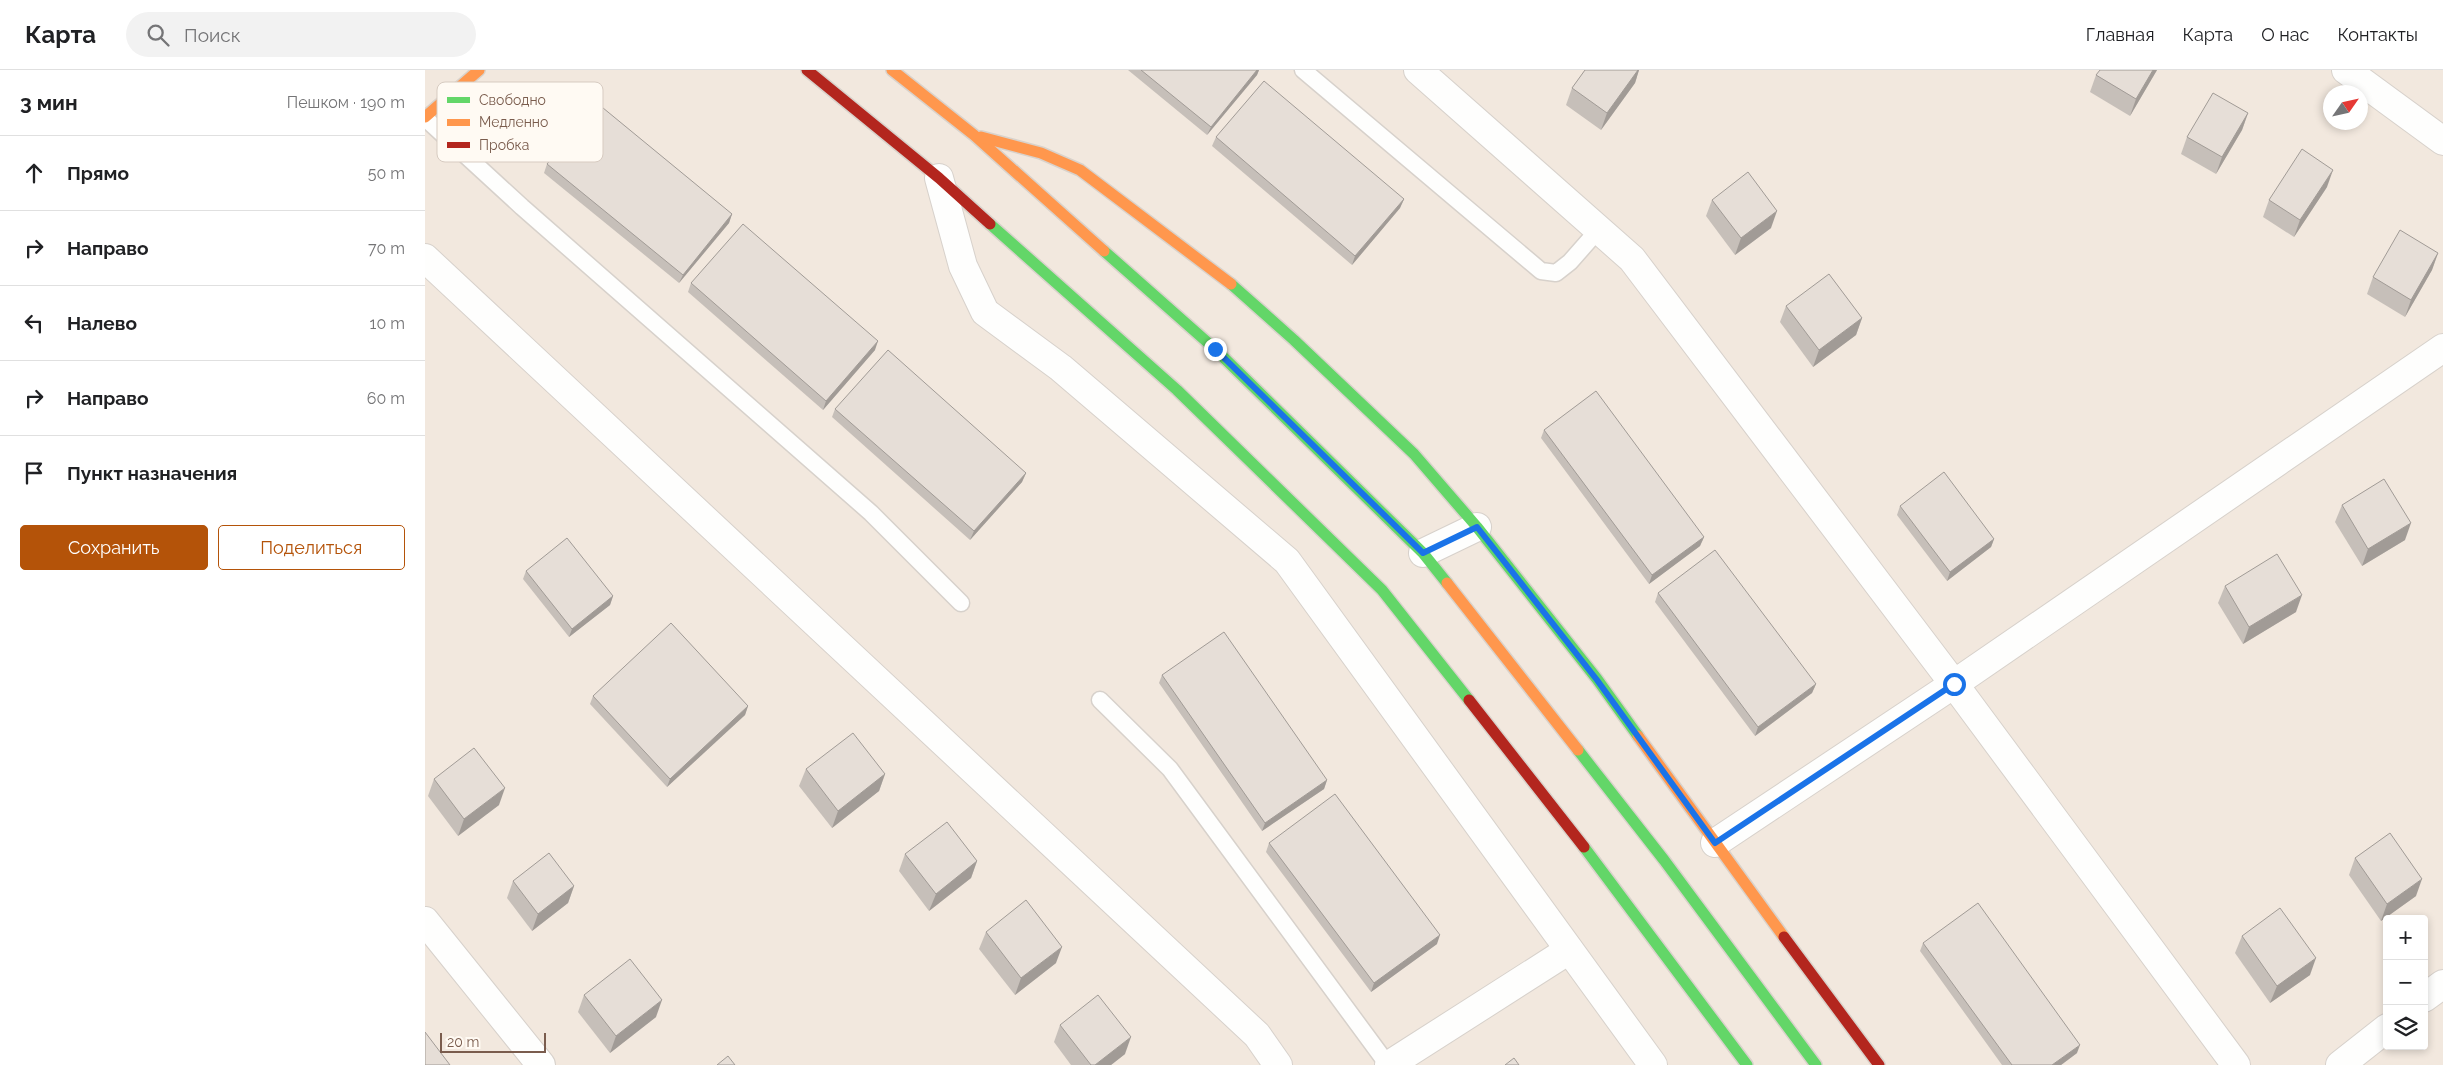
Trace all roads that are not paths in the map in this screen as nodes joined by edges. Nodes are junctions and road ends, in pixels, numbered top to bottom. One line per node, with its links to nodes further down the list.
1 (479, 70): 7 (main road)
2 (807, 70): 14 (main road)
3 (892, 70): 11 (main road)
4 (1303, 70): 15 (lane)
5 (1418, 70): 15 (street)
6 (2346, 70): 12 (street)
7 (466, 82)
8 (437, 107): 9 (main road)
9 (425, 118): 10 (lane)
10 (437, 129)
11 (974, 135): 18 (main road); 19 (main road)
12 (2443, 142)
13 (474, 162): 20 (lane)
14 (939, 178): 25 (street); 33 (main road)
15 (1599, 228): 21 (street)
16 (425, 258): 30 (street)
17 (2443, 348): 21 (street)
18 (1477, 527): 19 (street); 23 (main road)
19 (1423, 553): 34 (main road)
20 (961, 603)
21 (1954, 684): 23 (street); 36 (street)
22 (1100, 700): 31 (lane)
23 (1715, 843): 35 (main road)
24 (425, 920): 29 (street)
25 (1569, 950): 31 (street); 32 (street)
26 (2443, 984): 27 (street)
27 (2428, 995)
28 (2383, 1031): 37 (street)
29 (541, 1065)
30 (1278, 1065)
31 (1388, 1065)
32 (1653, 1065)
33 (1747, 1065)
34 (1816, 1065)
35 (1879, 1065)
36 (2236, 1065)
37 (2340, 1065)

